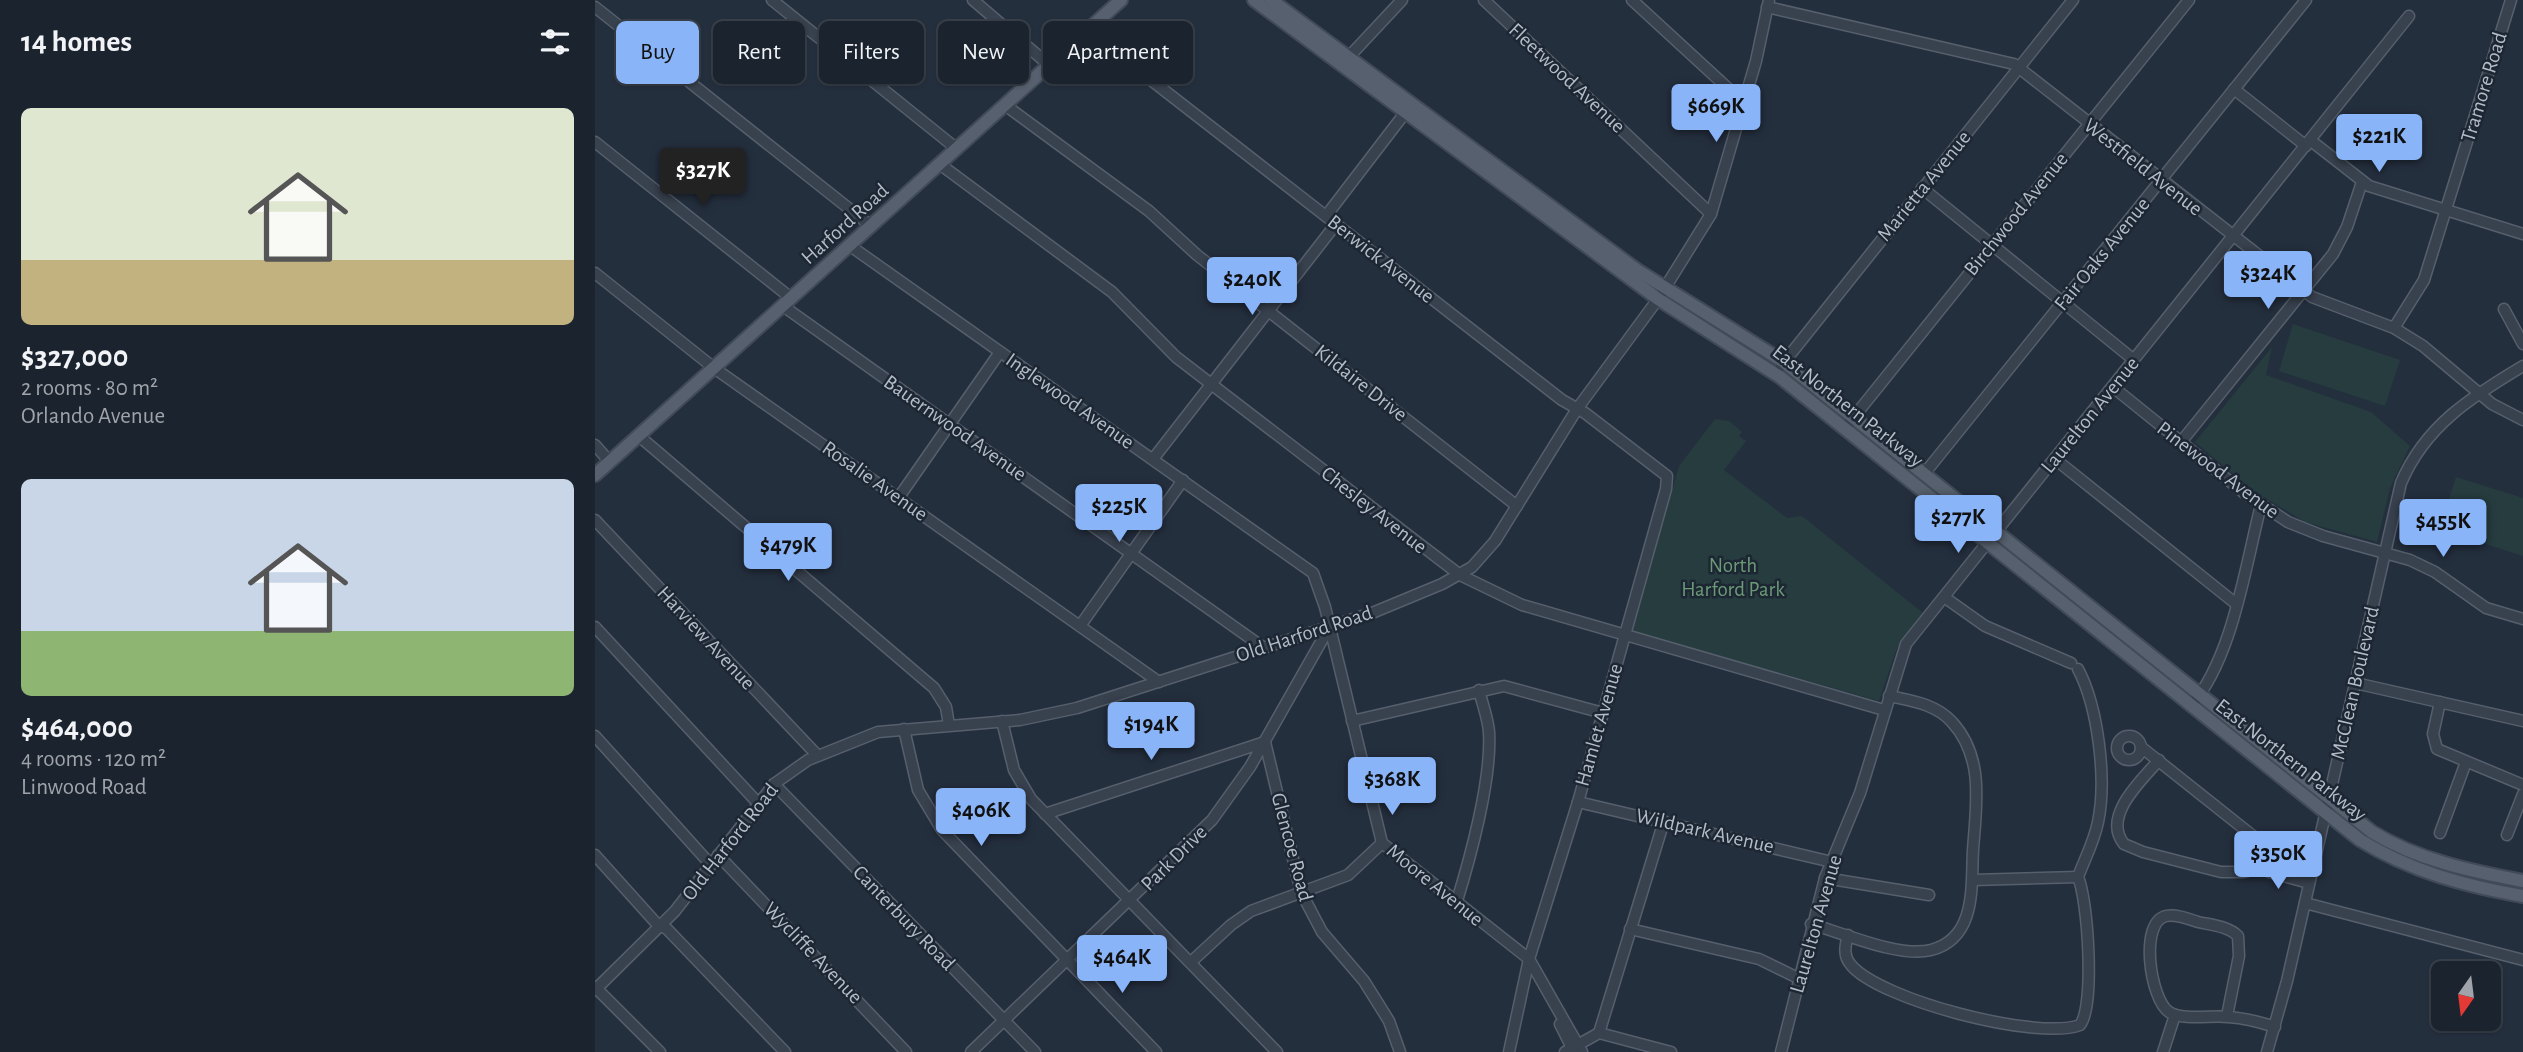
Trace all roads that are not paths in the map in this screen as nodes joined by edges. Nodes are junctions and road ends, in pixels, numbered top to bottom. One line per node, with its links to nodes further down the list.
1 (772, 0): 29 (street)
2 (973, 0): 17 (street)
3 (1254, 0): 12 (main road, East Northern Parkway)
4 (1402, 0): 18 (street)
5 (1484, 0): 35 (street, Fleetwood Avenue)
6 (1632, 0): 23 (street)
7 (2073, 0): 19 (street, Marietta Avenue)
8 (2189, 0): 26 (street, Birchwood Avenue)
9 (2306, 0): 22 (street, Fair Oaks Avenue)
10 (2511, 0): 34 (street, Tramore Road)
11 (1115, 2): 16 (main road, Harford Road)
12 (1272, 3): 18 (main road, East Northern Parkway)
13 (1768, 4): 19 (street, Westfield Avenue); 23 (street, Old Harford Road)
14 (595, 7): 38 (street)
15 (2409, 16): 28 (street, Laurelton Avenue)
16 (1097, 21)
17 (1043, 60)
18 (1346, 60): 25 (main road, East Northern Parkway)
19 (2019, 68): 26 (street, Westfield Avenue); 33 (street, Marietta Avenue)
20 (1043, 71): 24 (main road, Harford Road)
21 (1156, 84): 36 (street, Berwick Avenue)
22 (2234, 89): 28 (street); 31 (street, Fair Oaks Avenue)
23 (1744, 103): 35 (street, Old Harford Road)
24 (1005, 106): 29 (main road, Harford Road); 49 (street, Kildaire Drive)
25 (1410, 107): 36 (street); 45 (main road, East Northern Parkway)
26 (2088, 125): 31 (street, Westfield Avenue); 42 (street, Birchwood Avenue)
27 (595, 142): 46 (street, Bauernwood Avenue)
28 (2308, 143): 32 (street); 40 (street, Laurelton Avenue)
29 (957, 149): 30 (main road, Harford Road)
30 (941, 164): 38 (main road, Harford Road); 58 (street, Chesley Avenue)
31 (2160, 181): 40 (street, Westfield Avenue); 47 (street, Fair Oaks Avenue)
32 (2362, 182): 34 (street); 44 (street)
33 (1922, 188): 42 (street); 54 (street, Marietta Avenue)
34 (2446, 210): 39 (street); 50 (street, Tramore Road)
35 (1711, 214): 45 (street, Old Harford Road)
36 (1327, 216): 37 (street, Berwick Avenue)
37 (1336, 224): 49 (street); 61 (street, Berwick Avenue)
38 (871, 226): 41 (main road, Harford Road)
39 (2523, 234)
40 (2233, 237): 44 (street, Westfield Avenue); 53 (street, Laurelton Avenue)
41 (849, 245): 46 (main road, Harford Road); 52 (street, Inglewood Avenue)
42 (1992, 246): 47 (street); 62 (street, Birchwood Avenue)
43 (595, 274): 56 (street, Rosalie Avenue)
44 (2304, 291): 50 (street, Westfield Avenue); 67 (street)
45 (1661, 294): 54 (main road, East Northern Parkway); 57 (main road, East Northern Parkway); 61 (street, Old Harford Road)
46 (787, 302): 56 (main road, Harford Road); 64 (street, Bauernwood Avenue)
47 (2063, 302): 53 (street); 72 (street, Fair Oaks Avenue)
48 (2504, 309): 51 (street)
49 (1269, 310): 58 (street); 78 (street, Kildaire Drive)
50 (2394, 328): 60 (street, Westfield Avenue)
51 (2523, 344)
52 (1000, 352): 64 (street); 69 (street, Inglewood Avenue)
53 (2134, 360): 59 (street, Laurelton Avenue)
54 (1784, 362): 57 (street, Marietta Avenue); 62 (main road, East Northern Parkway)
55 (2523, 366): 60 (street, McClean Boulevard)
56 (714, 368): 66 (main road, Harford Road); 76 (street, Rosalie Avenue)
57 (1776, 373): 65 (main road, East Northern Parkway)
58 (1212, 383): 69 (street); 84 (street, Chesley Avenue)
59 (2113, 387): 67 (street, Pinewood Avenue); 70 (street, Laurelton Avenue)
60 (2478, 393): 63 (street, Westfield Avenue); 82 (street, McClean Boulevard)
61 (1577, 409): 75 (street, Berwick Avenue); 78 (street, Old Harford Road)
62 (1854, 417): 65 (street, Birchwood Avenue); 72 (main road, East Northern Parkway)
63 (2523, 420)
64 (949, 425): 76 (street); 83 (street, Bauernwood Avenue)
65 (1845, 428): 81 (main road, East Northern Parkway)
66 (639, 436): 71 (main road, Harford Road); 105 (street)
67 (2181, 442): 77 (street, Pinewood Avenue)
68 (595, 445): 71 (street)
69 (1153, 459): 74 (street, Inglewood Avenue)
70 (2055, 459): 80 (street, Laurelton Avenue); 86 (street)
71 (610, 462): 73 (main road, Harford Road)
72 (1924, 474): 80 (main road, East Northern Parkway)
73 (595, 475)
74 (1183, 480): 83 (street); 89 (street, Inglewood Avenue)
75 (1666, 489): 91 (street, Hamlet Avenue)
76 (899, 497): 88 (street, Rosalie Avenue)
77 (2261, 505): 82 (street, Pinewood Avenue); 86 (street)
78 (1517, 506): 84 (street, Old Harford Road)
79 (595, 520): 110 (street, Harview Avenue)
80 (1997, 532): 81 (street, Laurelton Avenue); 96 (main road, East Northern Parkway)
81 (1988, 542): 85 (street, Laurelton Avenue); 99 (main road, East Northern Parkway)
82 (2384, 552): 87 (street, Pinewood Avenue); 94 (street, McClean Boulevard)
83 (1131, 553): 88 (street); 92 (street, Bauernwood Avenue)
84 (1460, 575): 89 (street, Old Harford Road); 91 (street, Chesley Avenue)
85 (1944, 597): 97 (street, Laurelton Avenue); 130 (street)
86 (2235, 603): 96 (street)
87 (2523, 619)
88 (1080, 625): 93 (street, Rosalie Avenue)
89 (1330, 626): 92 (street, Old Harford Road); 103 (street, Moore Avenue); 108 (street, Park Drive)
90 (595, 627): 118 (street)
91 (1625, 635): 100 (street, Chesley Avenue); 101 (street, Hamlet Avenue)
92 (1263, 648): 93 (street, Old Harford Road)
93 (1159, 682): 102 (street, Old Harford Road)
94 (2355, 683): 98 (street); 116 (street, McClean Boulevard)
95 (1479, 690): 101 (street); 103 (street); 140 (street)
96 (2201, 695): 99 (street); 116 (main road, East Northern Parkway)
97 (1889, 696): 100 (street, Laurelton Avenue); 133 (street)
98 (2440, 702): 104 (street); 112 (street)
99 (2191, 706): 120 (main road, East Northern Parkway)
100 (1884, 710): 127 (street, Laurelton Avenue)
101 (1603, 713): 117 (street, Hamlet Avenue)
102 (1002, 721): 105 (street, Old Harford Road); 119 (street)
103 (1352, 721): 124 (street, Moore Avenue)
104 (2523, 721)
105 (949, 725): 106 (street, Old Harford Road)
106 (904, 729): 110 (street, Old Harford Road); 146 (street)
107 (595, 736): 128 (street)
108 (1265, 742): 119 (street); 135 (street, Glencoe Road); 138 (street, Park Drive)
109 (2141, 747): 111 (street)
110 (817, 755): 113 (street, Old Harford Road)
111 (2159, 760): 129 (street); 129 (street)
112 (2466, 762): 114 (street); 122 (street)
113 (774, 784): 118 (street, Old Harford Road); 153 (street, Canterbury Road)
114 (2523, 785)
115 (2523, 794): 123 (street)
116 (2329, 797): 120 (street, McClean Boulevard); 134 (main road, East Northern Parkway)
117 (1578, 802): 121 (street, Wildpark Avenue); 145 (street, Hamlet Avenue)
118 (757, 803): 126 (street, Old Harford Road)
119 (1045, 814): 138 (street)
120 (2325, 814): 132 (street, McClean Boulevard); 137 (main road, East Northern Parkway)
121 (1664, 821): 127 (street, Wildpark Avenue); 143 (street)
122 (2440, 833)
123 (2507, 835)
124 (1382, 843): 135 (street); 140 (street, Moore Avenue)
125 (595, 855): 142 (street)
126 (718, 855): 128 (street, Old Harford Road); 159 (street, Wycliffe Avenue)
127 (1832, 862): 131 (street, Laurelton Avenue)
128 (711, 865): 142 (street, Old Harford Road)
129 (2262, 867): 132 (street)
130 (2078, 877): 133 (street); 144 (street)
131 (1825, 878): 136 (street); 141 (street, Laurelton Avenue)
132 (2310, 879): 139 (street, McClean Boulevard)
133 (1973, 880): 144 (street)
134 (2523, 881)
135 (1301, 892): 148 (street); 164 (street, Glencoe Road)
136 (1929, 895)
137 (2523, 896)
138 (1131, 901): 146 (street, Park Drive); 148 (street)
139 (2305, 903): 147 (street); 154 (street, McClean Boulevard)
140 (1456, 904): 145 (street, Moore Avenue)
141 (1811, 924): 144 (street); 149 (street, Laurelton Avenue)
142 (661, 926): 150 (street, Old Harford Road); 158 (street)
143 (1630, 929): 149 (street); 155 (street)
144 (1848, 935)
145 (1528, 959): 156 (street, Moore Avenue); 165 (street, Hamlet Avenue)
146 (1067, 960): 153 (street, Park Drive); 162 (street)
147 (2523, 960)
148 (1191, 962): 163 (street)
149 (1798, 978): 167 (street, Laurelton Avenue)
150 (596, 989): 157 (street)
151 (2175, 1015): 152 (street); 152 (street); 168 (street)
152 (2227, 1016): 154 (street)
153 (1004, 1020): 160 (street, Park Drive); 161 (street, Canterbury Road)
154 (2275, 1027): 169 (street, McClean Boulevard)
155 (1599, 1033): 156 (street); 166 (street)
156 (1574, 1050)
157 (660, 1052)
158 (785, 1052)
159 (907, 1052)
160 (971, 1052)
161 (1035, 1052)
162 (1156, 1052)
163 (1277, 1052)
164 (1400, 1052)
165 (1509, 1052)
166 (1671, 1052)
167 (1781, 1052)
168 (2163, 1052)
169 (2267, 1052)

